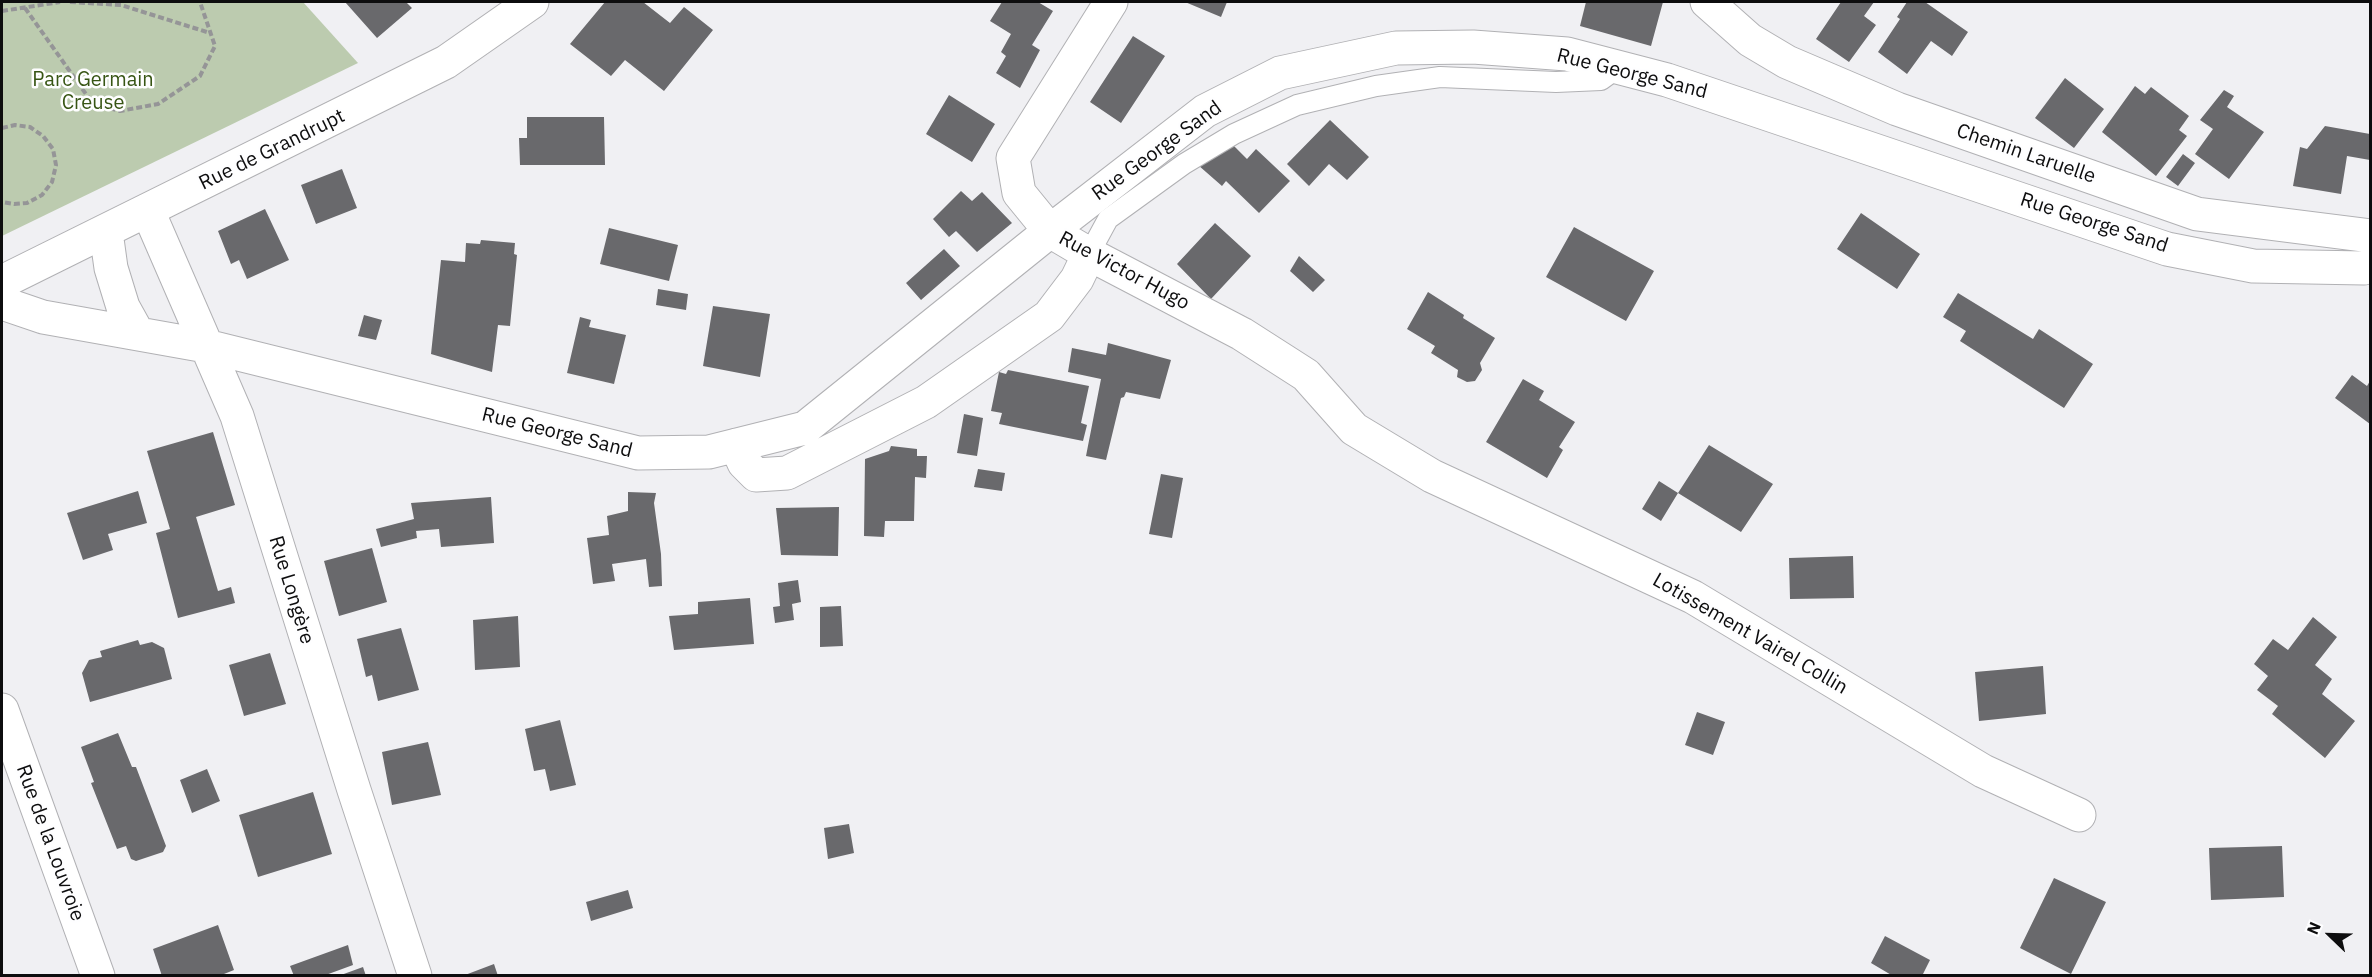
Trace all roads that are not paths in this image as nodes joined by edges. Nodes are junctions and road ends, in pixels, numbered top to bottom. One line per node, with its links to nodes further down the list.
1 (532, 2): 5 (street, Rue de Grandrupt)
2 (1111, 2): 6 (street, Rue Victor Hugo)
3 (1707, 2): 8 (street, Chemin Laruelle)
4 (1619, 67): 6 (street, Rue George Sand); 9 (lane); 10 (street, Rue George Sand)
5 (148, 211): 7 (street, Rue de Grandrupt); 14 (street, Rue Longère)
6 (1050, 231): 9 (street, Rue Victor Hugo); 16 (street, Rue George Sand)
7 (106, 232): 11 (street, Rue de Grandrupt); 13 (street)
8 (2370, 236)
9 (1089, 254): 15 (street, Rue Victor Hugo); 16 (street)
10 (2370, 266)
11 (2, 282)
12 (2, 303): 13 (street, Rue George Sand)
13 (138, 334): 14 (street, Rue George Sand)
14 (206, 346): 16 (street, Rue George Sand); 20 (street, Rue Longère)
15 (1354, 429): 18 (street, Lotissement Vairel Collin)
16 (736, 445)
17 (2, 710): 19 (street, Rue de la Louvroie)
18 (2079, 815)
19 (98, 975)
20 (415, 975)

